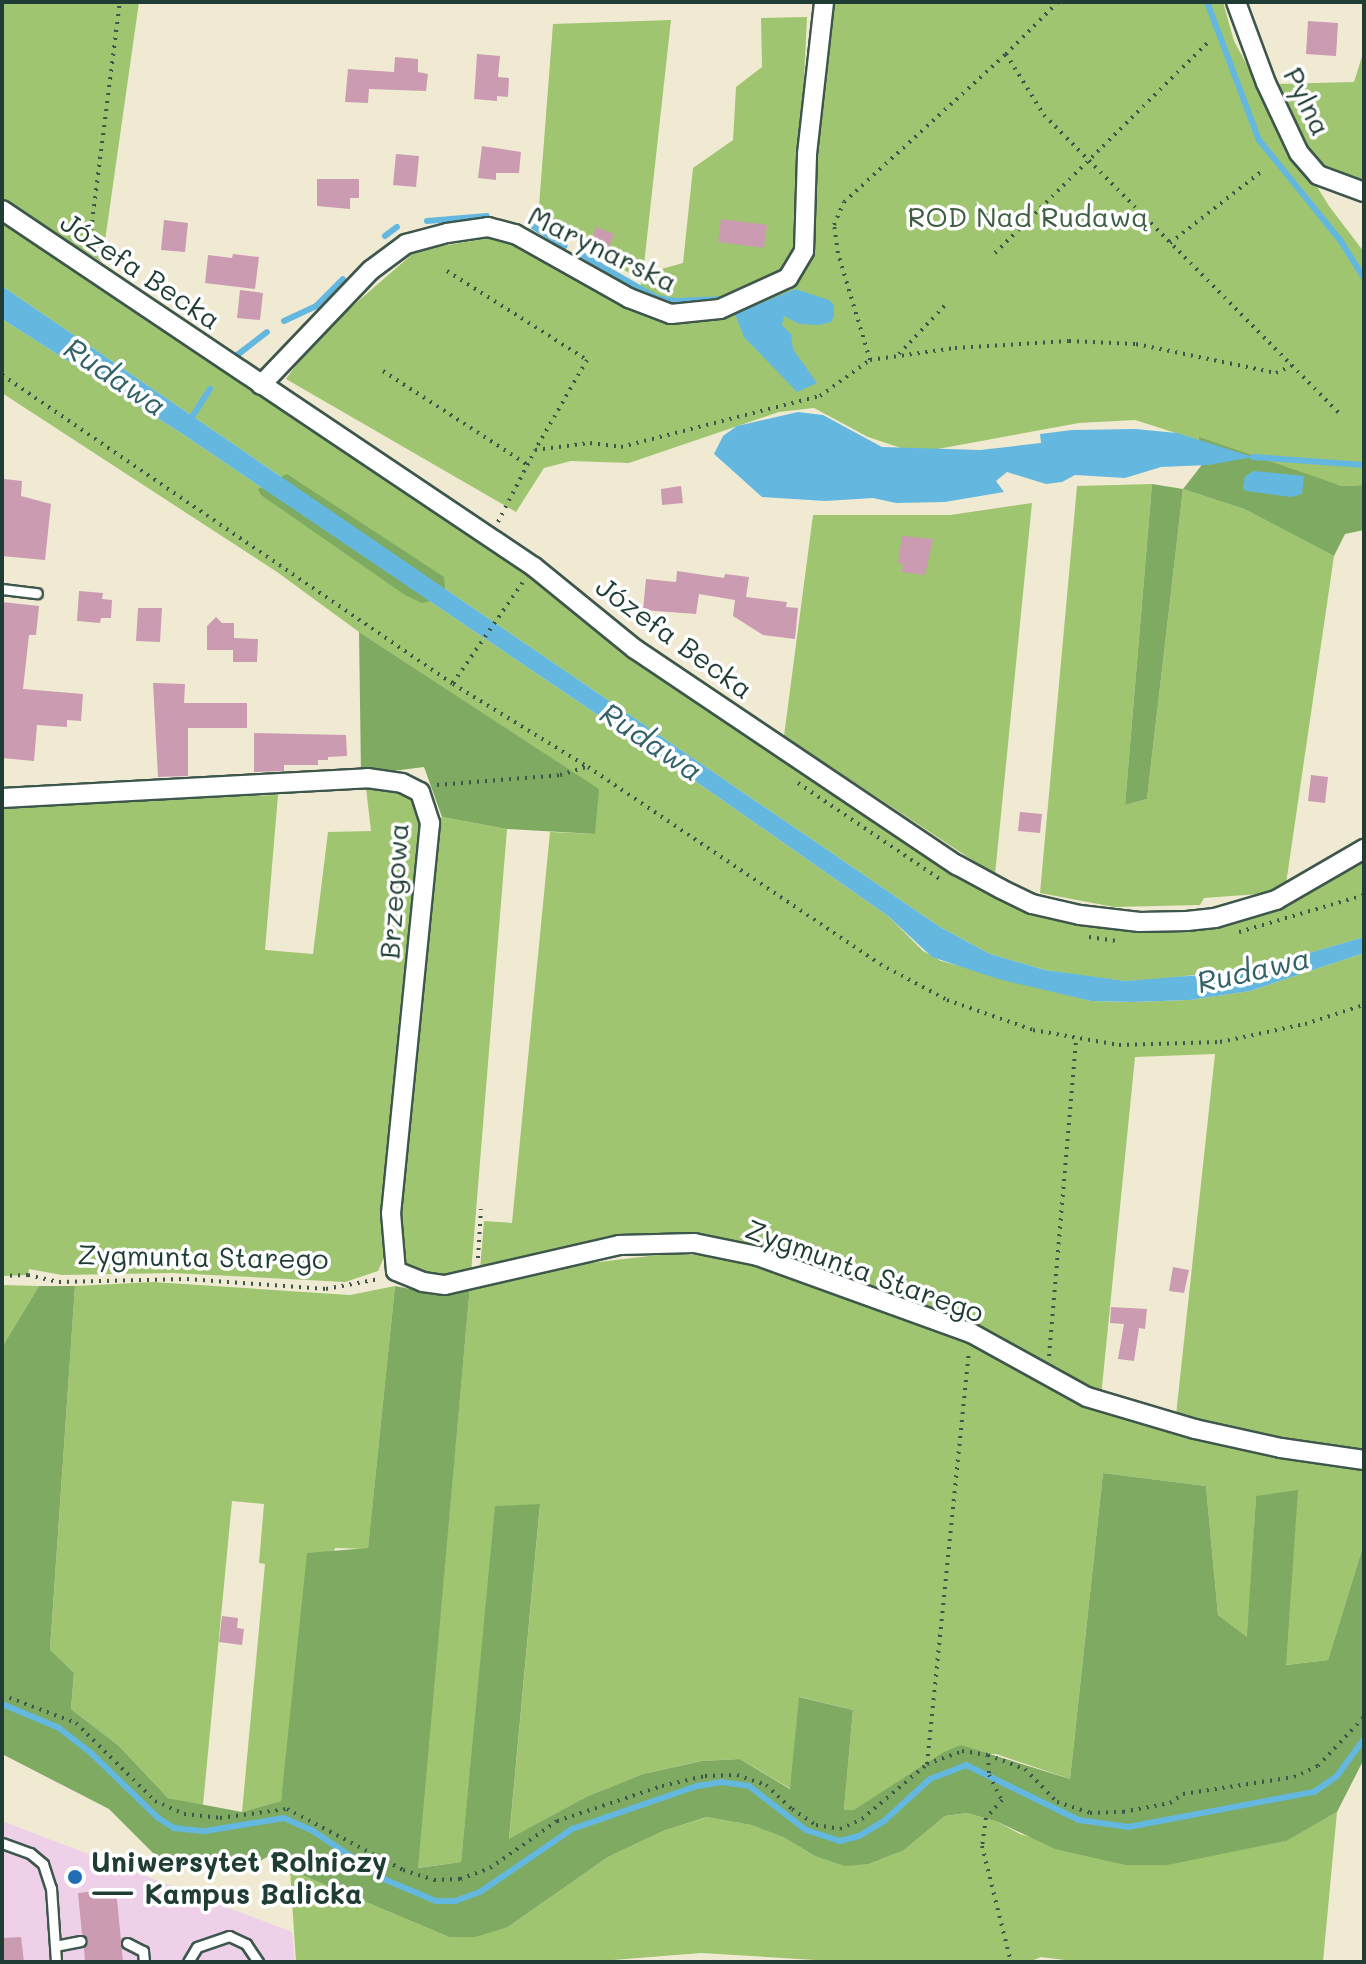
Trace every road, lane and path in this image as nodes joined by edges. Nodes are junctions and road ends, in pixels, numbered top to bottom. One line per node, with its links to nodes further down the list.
1 (120, 2): 13 (path)
2 (824, 2): 21 (street, Marynarska)
3 (1058, 2): 6 (path)
4 (1236, 2): 9 (street, Pylna)
5 (1210, 40): 7 (path)
6 (1006, 54): 7 (path); 17 (path)
7 (1090, 161): 11 (path); 12 (path)
8 (1261, 172): 11 (path)
9 (1364, 192)
10 (2, 210): 13 (street, Józefa Becka)
11 (1170, 243): 18 (path)
12 (995, 253)
13 (88, 268): 21 (street, Józefa Becka)
14 (447, 271): 23 (path)
15 (947, 303): 16 (path)
16 (898, 356): 17 (path); 18 (path)
17 (870, 360): 23 (path)
18 (1291, 366): 22 (path)
19 (383, 371): 24 (path)
20 (2, 375): 29 (path)
21 (261, 385): 25 (street, Józefa Becka)
22 (1340, 414)
23 (535, 450): 24 (path)
24 (528, 465): 25 (path)
25 (489, 537): 33 (street, Józefa Becka)
26 (523, 582): 29 (path)
27 (2, 589): 28 (lane)
28 (37, 593)
29 (453, 683): 30 (path)
30 (588, 767): 31 (path); 35 (path)
31 (420, 792): 32 (street, Brzegowa); 37 (street, Brzegowa)
32 (2, 798)
33 (1364, 849)
34 (1364, 1005): 35 (path)
35 (1076, 1040): 41 (path)
36 (481, 1209): 39 (path)
37 (396, 1271): 38 (path, Zygmunta Starego); 39 (street, Zygmunta Starego)
38 (2, 1276)
39 (477, 1278): 40 (street, Zygmunta Starego)
40 (971, 1333): 41 (street, Zygmunta Starego); 46 (path)
41 (1044, 1375): 42 (street, Zygmunta Starego)
42 (1364, 1460)
43 (2, 1695): 46 (path)
44 (1364, 1717): 45 (path)
45 (988, 1755): 46 (path); 55 (path)
46 (927, 1764)
47 (2, 1843): 50 (lane)
48 (81, 1941): 50 (lane)
49 (127, 1943): 52 (lane)
50 (55, 1946): 51 (lane)
51 (56, 1962)
52 (144, 1962)
53 (188, 1962): 54 (lane)
54 (258, 1962)
55 (1011, 1962)

